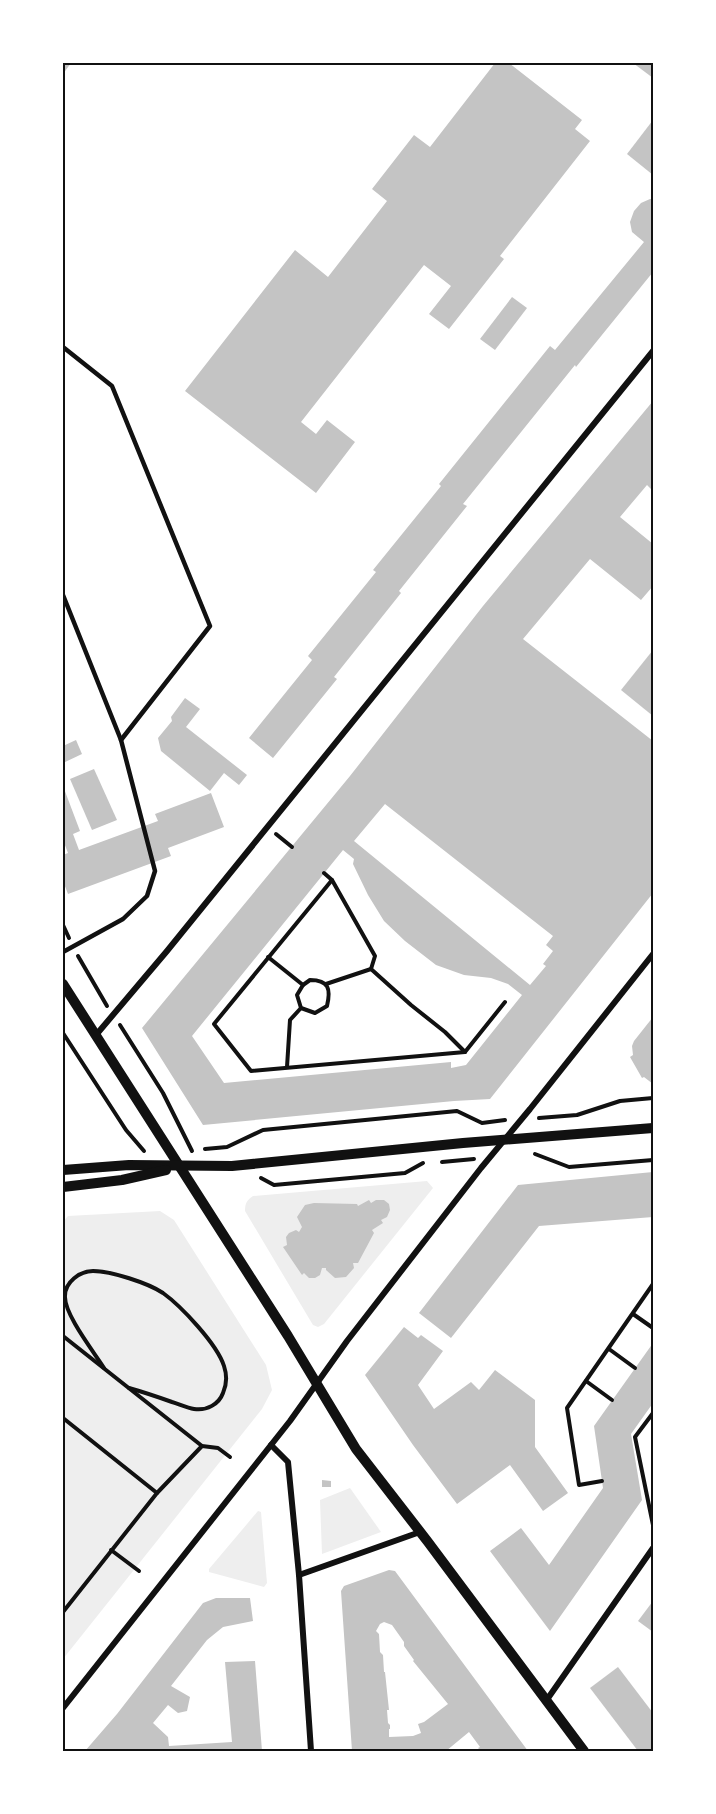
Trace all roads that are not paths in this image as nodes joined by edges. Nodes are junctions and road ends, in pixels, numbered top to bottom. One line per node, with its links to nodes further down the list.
1 (63, 347): 4 (lane)
2 (653, 351): 8 (street)
3 (63, 595): 4 (lane)
4 (121, 740): 5 (lane)
5 (63, 952)
6 (653, 954): 10 (street)
7 (63, 984): 8 (street)
8 (95, 1036): 11 (street)
9 (653, 1128): 10 (street)
10 (504, 1140): 11 (street); 14 (street)
11 (180, 1166): 12 (street); 13 (street); 14 (street)
12 (63, 1170)
13 (63, 1187)
14 (316, 1384): 15 (street); 16 (street)
15 (271, 1445): 18 (street); 20 (street)
16 (420, 1532): 18 (street); 19 (street)
17 (653, 1548): 19 (street)
18 (299, 1575): 21 (street)
19 (546, 1701): 22 (street)
20 (63, 1708)
21 (310, 1751)
22 (584, 1751)

